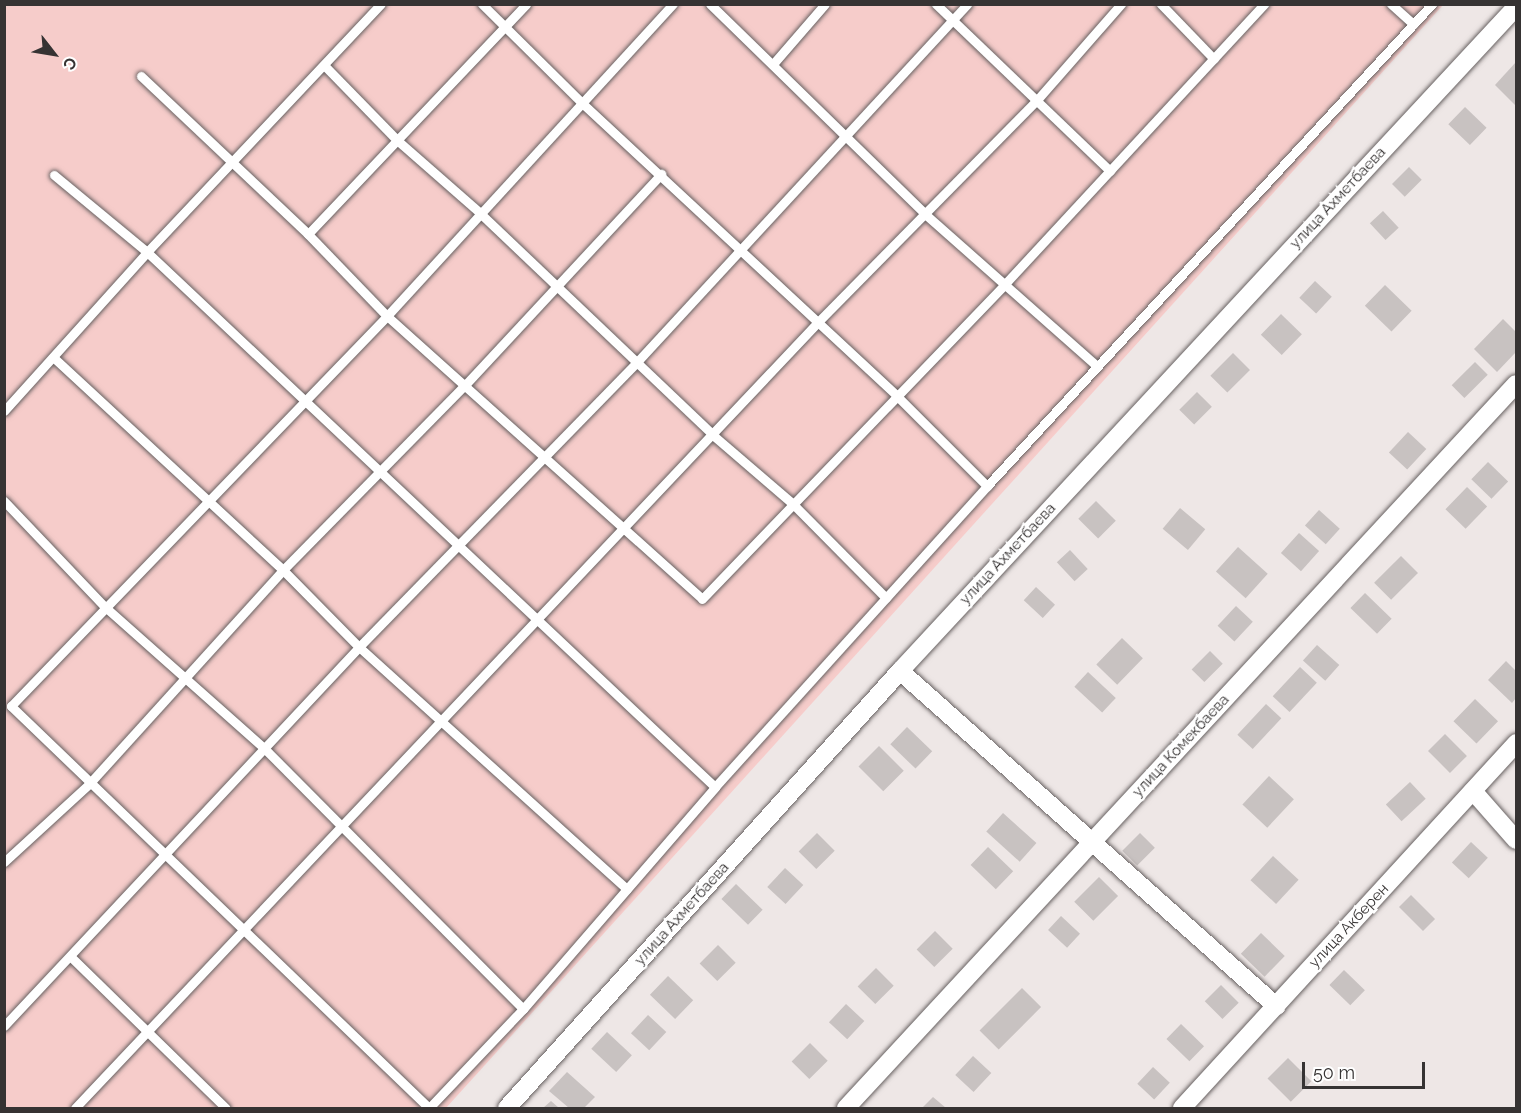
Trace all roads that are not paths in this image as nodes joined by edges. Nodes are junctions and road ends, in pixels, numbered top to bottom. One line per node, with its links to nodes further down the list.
1 (381, 4): 20 (lane)
2 (482, 4): 17 (lane)
3 (526, 4): 17 (lane)
4 (673, 4): 23 (lane)
5 (710, 4): 19 (lane)
6 (825, 4): 19 (lane)
7 (936, 4): 15 (lane)
8 (967, 4): 15 (lane)
9 (1121, 4): 22 (lane)
10 (1161, 4): 18 (lane)
11 (1264, 4): 18 (lane)
12 (1391, 4): 16 (lane)
13 (1432, 4): 16 (lane)
14 (1516, 7): 61 (street, улица Ахметбаева)
15 (952, 20): 22 (lane); 24 (lane)
16 (1413, 24): 41 (lane)
17 (504, 28): 23 (lane); 25 (lane)
18 (1214, 59): 27 (lane)
19 (772, 63): 24 (lane)
20 (324, 65): 25 (lane); 26 (lane)
21 (141, 76): 26 (lane)
22 (1037, 100): 27 (lane); 31 (lane)
23 (582, 103): 28 (lane); 30 (lane)
24 (845, 134): 31 (lane); 33 (lane)
25 (397, 140): 30 (lane); 32 (lane)
26 (232, 163): 32 (lane); 34 (lane)
27 (1110, 171): 35 (lane)
28 (662, 174): 33 (lane); 36 (lane)
29 (54, 175): 34 (lane)
30 (480, 213): 36 (lane); 37 (lane)
31 (924, 213): 35 (lane); 38 (lane)
32 (308, 234): 37 (lane)
33 (739, 249): 38 (lane); 40 (lane)
34 (147, 252): 39 (lane); 45 (lane)
35 (1004, 285): 41 (lane); 44 (lane)
36 (554, 286): 40 (lane); 42 (lane)
37 (387, 315): 42 (lane); 45 (lane)
38 (817, 323): 44 (lane); 47 (lane)
39 (54, 357): 46 (lane); 52 (lane)
40 (637, 362): 47 (lane); 48 (lane)
41 (1097, 366): 50 (lane)
42 (466, 384): 48 (lane); 49 (lane)
43 (1516, 384): 71 (street, улица Комекбаева)
44 (896, 395): 50 (lane); 53 (lane)
45 (303, 400): 49 (lane); 52 (lane)
46 (4, 411)
47 (714, 436): 53 (lane); 54 (lane)
48 (545, 456): 54 (lane); 55 (lane)
49 (380, 471): 55 (lane); 56 (lane)
50 (987, 486): 57 (lane)
51 (4, 501): 58 (lane)
52 (206, 501): 56 (lane); 58 (lane)
53 (792, 504): 54 (lane); 57 (lane)
54 (625, 530): 59 (lane)
55 (459, 545): 59 (lane); 60 (lane)
56 (283, 570): 60 (lane); 62 (lane)
57 (886, 598): 67 (lane)
58 (104, 606): 62 (lane); 66 (lane)
59 (537, 622): 63 (lane); 67 (lane)
60 (359, 647): 63 (lane); 65 (lane)
61 (900, 671): 71 (street); 84 (street, улица Ахметбаева)
62 (184, 675): 65 (lane); 66 (lane)
63 (443, 720): 69 (lane); 74 (lane)
64 (1516, 743): 68 (street, улица Акберен)
65 (265, 749): 69 (lane); 72 (lane)
66 (88, 784): 72 (lane); 73 (lane)
67 (715, 787): 74 (lane)
68 (1473, 791): 70 (street); 77 (street, улица Акберен)
69 (340, 827): 75 (lane); 78 (lane)
70 (1516, 840)
71 (1091, 843): 77 (street); 85 (street, улица Комекбаева)
72 (168, 853): 75 (lane); 76 (lane)
73 (4, 862)
74 (627, 889): 78 (lane)
75 (243, 933): 80 (lane); 83 (lane)
76 (72, 957): 79 (lane); 80 (lane)
77 (1276, 1006): 86 (street, улица Акберен)
78 (523, 1009): 83 (lane)
79 (4, 1026)
80 (148, 1031): 81 (lane); 82 (lane)
81 (75, 1108)
82 (226, 1108)
83 (429, 1108)
84 (507, 1108)
85 (846, 1108)
86 (1182, 1108)

